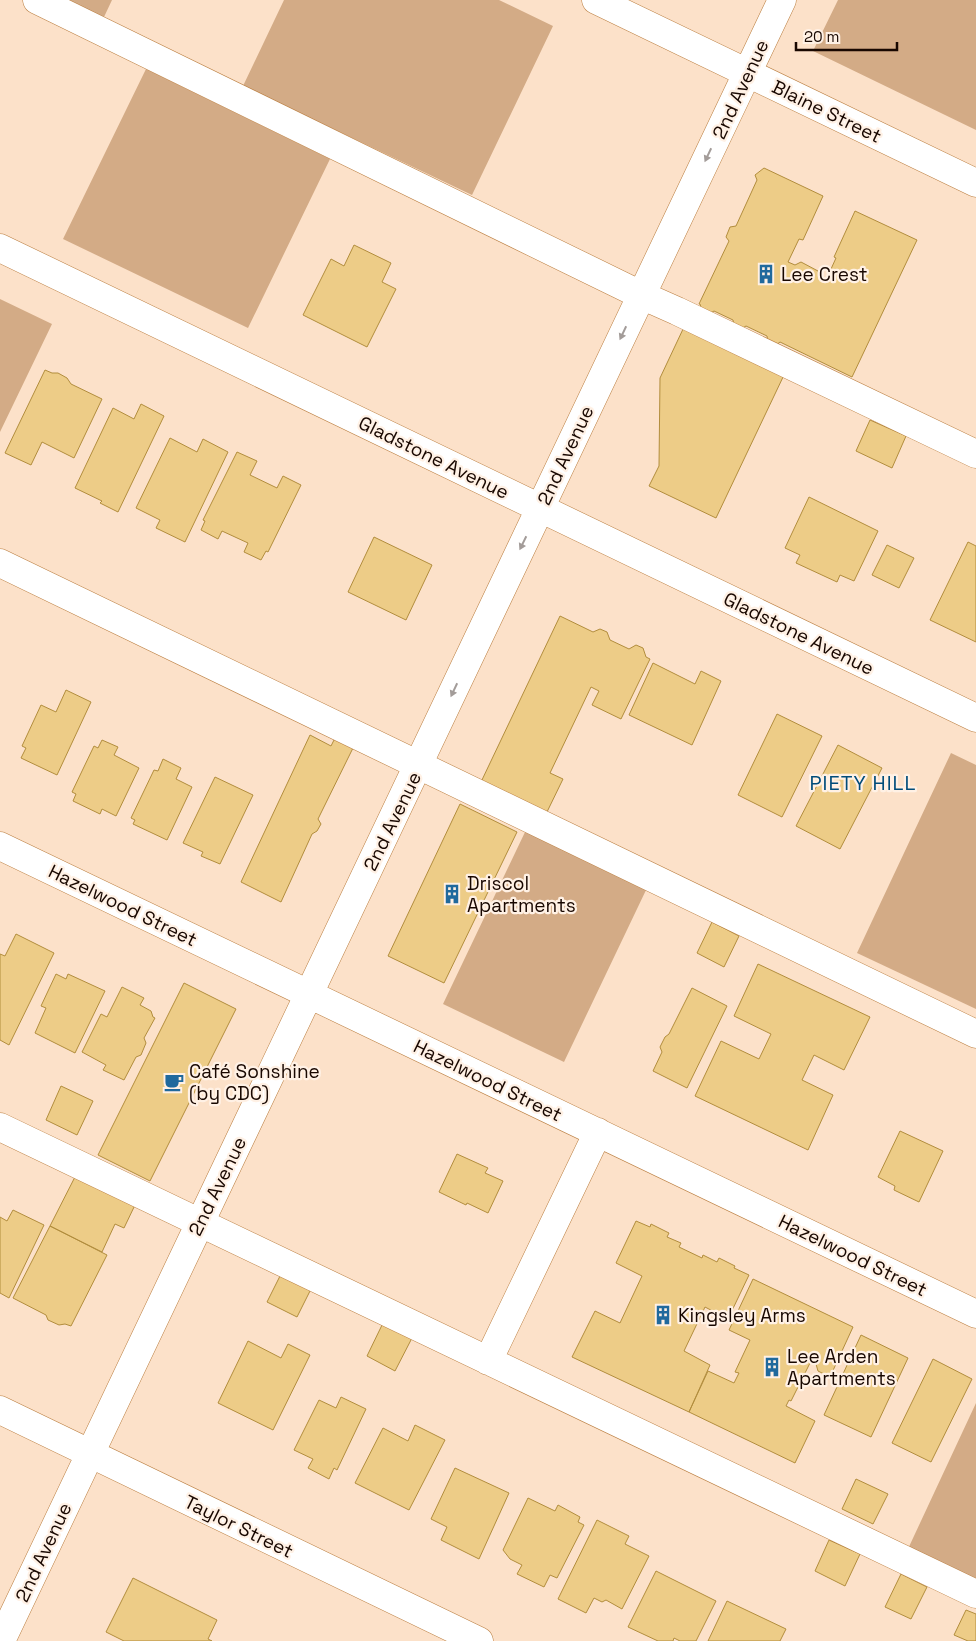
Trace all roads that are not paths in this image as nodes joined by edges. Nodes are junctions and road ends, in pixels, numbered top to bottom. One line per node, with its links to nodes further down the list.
1 (37, 0): 7 (street)
2 (596, 0): 4 (street, Blaine Street)
3 (782, 0): 4 (street, 2nd Avenue)
4 (747, 73): 5 (street, Blaine Street); 7 (street, 2nd Avenue, one-way to 7)
5 (976, 183)
6 (0, 248): 9 (street, Gladstone Avenue)
7 (641, 295): 8 (street); 9 (street, 2nd Avenue, one-way to 9)
8 (976, 454)
9 (540, 508): 11 (street, Gladstone Avenue); 12 (street, 2nd Avenue, one-way to 12)
10 (0, 563): 12 (street)
11 (976, 718)
12 (419, 764): 14 (street, 2nd Avenue); 15 (street)
13 (0, 846): 14 (street, Hazelwood Street)
14 (309, 994): 17 (street, Hazelwood Street); 18 (street, 2nd Avenue)
15 (976, 1034)
16 (0, 1127): 18 (street)
17 (598, 1132): 19 (street, Hazelwood Street); 20 (street)
18 (199, 1223): 20 (street); 22 (street, 2nd Avenue)
19 (976, 1314)
20 (488, 1361): 23 (street)
21 (0, 1410): 22 (street, Taylor Street)
22 (90, 1454): 24 (street, 2nd Avenue); 25 (street, Taylor Street)
23 (976, 1594)
24 (0, 1641)
25 (479, 1641)

